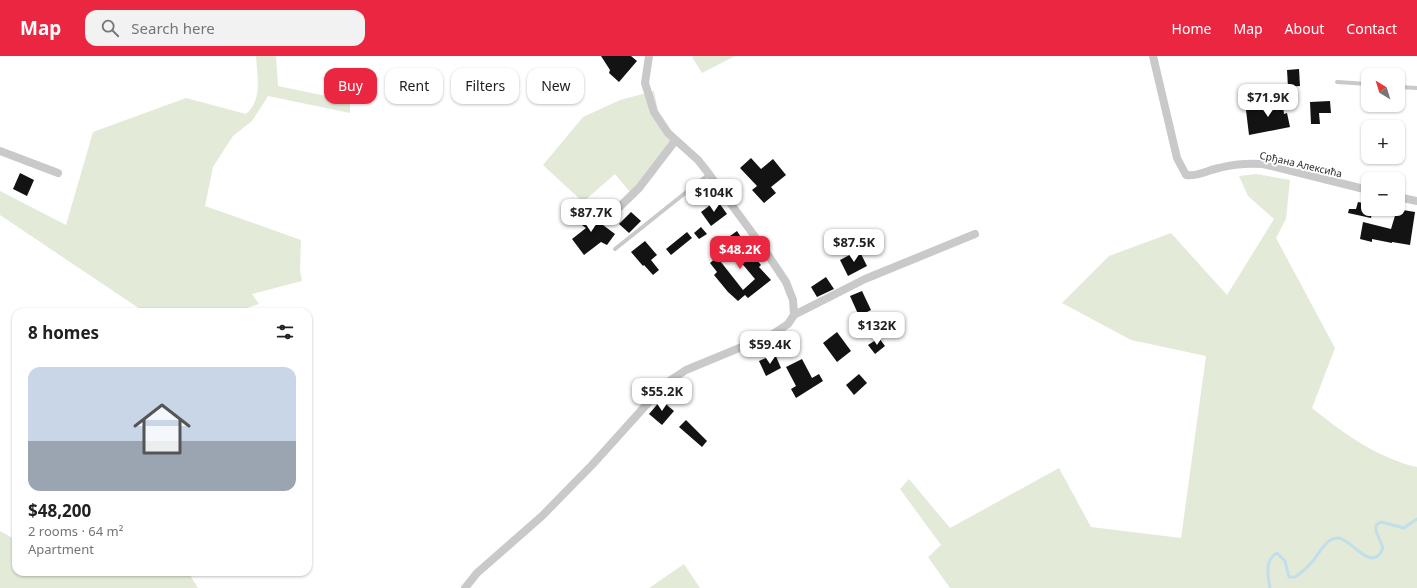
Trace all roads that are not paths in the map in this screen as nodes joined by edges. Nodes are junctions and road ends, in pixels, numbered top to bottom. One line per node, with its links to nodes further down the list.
1 (649, 56): 7 (street)
2 (1153, 56): 11 (street, Срђана Алексића)
3 (1337, 82): 4 (lane)
4 (1361, 84)
5 (1405, 87): 6 (lane)
6 (1417, 88)
7 (675, 141): 10 (street); 14 (street)
8 (0, 151): 9 (street)
9 (58, 173)
10 (709, 174): 16 (lane); 17 (street)
11 (1361, 188)
12 (1405, 199): 13 (street)
13 (1417, 202)
14 (609, 217)
15 (974, 234): 17 (street)
16 (615, 249)
17 (794, 315): 18 (street)
18 (465, 588)

